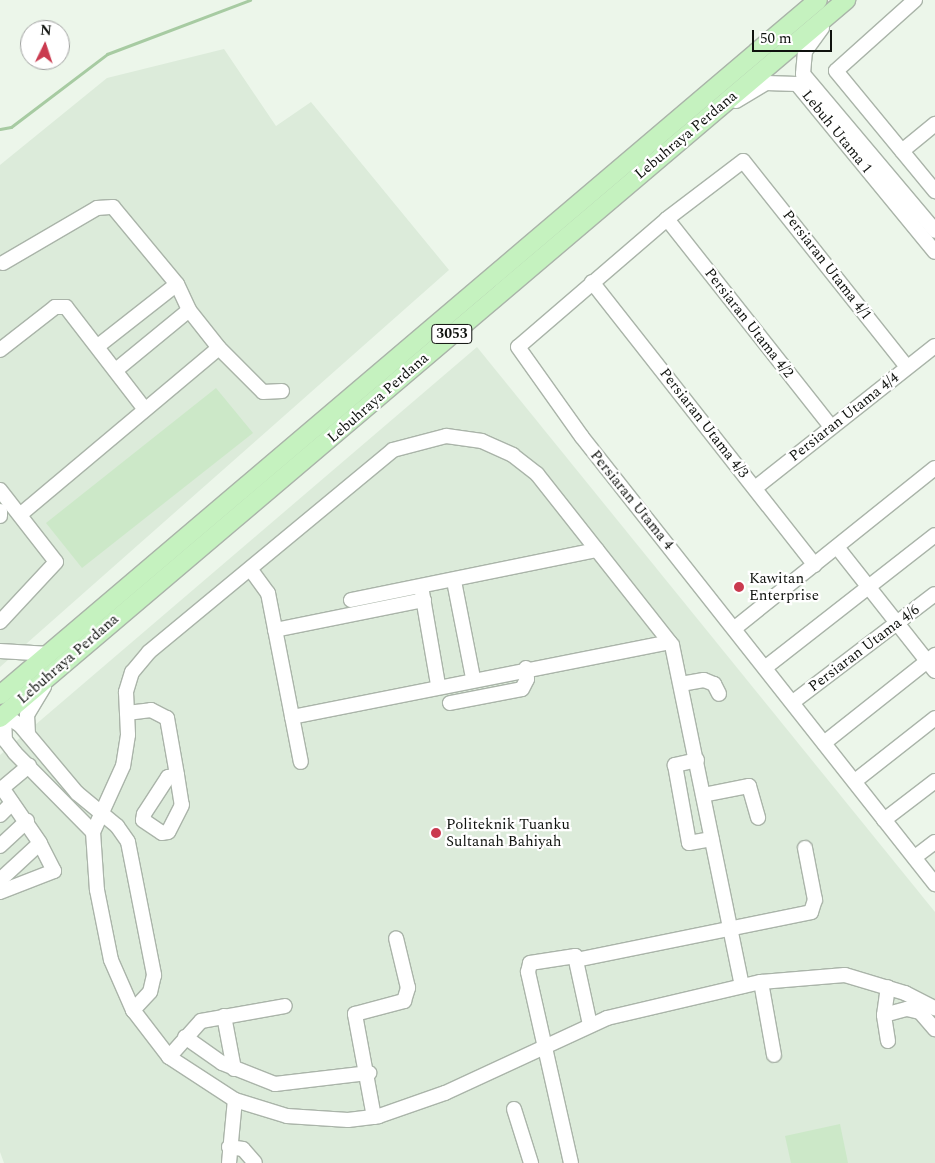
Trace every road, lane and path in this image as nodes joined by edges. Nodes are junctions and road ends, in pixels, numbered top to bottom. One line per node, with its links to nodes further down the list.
1 (818, 0): 47 (main road, Lebuhraya Perdana / 3053)
2 (847, 0): 4 (main road, Lebuhraya Perdana / 3053); 10 (street, Lebuh Utama 1)
3 (914, 0): 6 (street)
4 (714, 113): 11 (street, Lebuh Utama 1); 47 (main road, Lebuhraya Perdana / 3053)
5 (935, 124): 6 (street)
6 (902, 151): 8 (street)
7 (746, 162): 9 (street, Persiaran Utama 4); 20 (street, Persiaran Utama 4/1)
8 (934, 189)
9 (667, 219): 13 (street, Persiaran Utama 4); 24 (street, Persiaran Utama 4/2)
10 (935, 232)
11 (935, 252)
12 (3, 263): 14 (street)
13 (592, 282): 26 (street, Persiaran Utama 4/3); 43 (street, Persiaran Utama 4)
14 (177, 284): 15 (street); 16 (street)
15 (189, 310): 18 (street); 21 (street)
16 (98, 346): 19 (street); 21 (street)
17 (935, 346): 20 (street, Persiaran Utama 4/4)
18 (218, 348): 22 (street); 23 (street)
19 (0, 350)
20 (907, 367): 24 (street, Persiaran Utama 4/4)
21 (116, 370): 23 (street)
22 (282, 391)
23 (144, 406): 29 (street)
24 (832, 427): 26 (street, Persiaran Utama 4/4)
25 (935, 468): 32 (street)
26 (755, 488): 34 (street, Persiaran Utama 4/3)
27 (0, 491): 29 (street)
28 (0, 511): 30 (street)
29 (21, 514): 41 (street)
30 (0, 516)
31 (935, 535): 37 (street)
32 (837, 547): 34 (street); 37 (street)
33 (597, 550): 35 (street); 36 (street); 45 (street)
34 (815, 565): 43 (street)
35 (251, 570): 44 (street); 58 (street)
36 (454, 581): 38 (street); 51 (street)
37 (868, 586): 42 (street); 49 (street)
38 (422, 594): 40 (street); 44 (street); 53 (street)
39 (935, 594): 42 (street, Persiaran Utama 4/6)
40 (351, 600)
41 (0, 622)
42 (897, 624): 48 (street); 56 (street, Persiaran Utama 4/6)
43 (735, 628): 49 (street, Persiaran Utama 4)
44 (275, 630): 60 (street)
45 (670, 642): 50 (street); 52 (street)
46 (0, 651): 47 (street)
47 (48, 662): 55 (main road, Lebuhraya Perdana / 3053); 59 (main road); 62 (street)
48 (932, 662): 64 (street)
49 (766, 667): 56 (street, Persiaran Utama 4)
50 (526, 668): 51 (street); 57 (street)
51 (473, 678): 53 (street)
52 (681, 684): 54 (street); 66 (street)
53 (438, 685): 60 (street)
54 (719, 694)
55 (0, 695)
56 (793, 702): 64 (street, Persiaran Utama 4)
57 (450, 703)
58 (127, 713): 69 (street); 74 (street)
59 (1, 716): 62 (street); 63 (street)
60 (292, 717): 67 (street)
61 (935, 718): 70 (street)
62 (28, 734): 65 (street)
63 (3, 740): 68 (street)
64 (824, 743): 70 (street, Persiaran Utama 4)
65 (46, 756): 68 (street); 73 (street)
66 (697, 760): 75 (street); 83 (street)
67 (301, 762)
68 (29, 766): 72 (street); 82 (street)
69 (178, 775)
70 (855, 781): 80 (street, Persiaran Utama 4)
71 (935, 781): 80 (street)
72 (1, 789): 76 (street)
73 (76, 792): 74 (street); 78 (street)
74 (112, 793): 78 (street)
75 (703, 794): 79 (street); 83 (street)
76 (12, 803): 77 (street); 81 (street)
77 (0, 814)
78 (104, 815): 82 (street); 100 (street)
79 (758, 818)
80 (884, 820): 88 (street, Persiaran Utama 4)
81 (27, 821): 85 (street); 86 (street)
82 (93, 832): 100 (street)
83 (712, 839): 92 (street)
84 (935, 842): 88 (street)
85 (40, 843): 89 (street); 91 (street)
86 (0, 846)
87 (805, 848): 92 (street)
88 (915, 857): 90 (street, Persiaran Utama 4)
89 (0, 880)
90 (935, 884)
91 (0, 892)
92 (731, 930): 94 (street); 96 (street)
93 (396, 938): 111 (street)
94 (576, 960): 103 (street); 107 (street)
95 (761, 982): 96 (street); 97 (street); 108 (street)
96 (742, 986): 103 (street)
97 (888, 987): 99 (street); 101 (street)
98 (285, 1006): 102 (street)
99 (935, 1008)
100 (133, 1010): 109 (street)
101 (884, 1015): 104 (street); 106 (street)
102 (224, 1016): 105 (street); 110 (street)
103 (590, 1025): 107 (street)
104 (935, 1030)
105 (185, 1037): 109 (street); 110 (street)
106 (888, 1041)
107 (544, 1044): 114 (street); 119 (street)
108 (774, 1055)
109 (170, 1057): 112 (street)
110 (234, 1069): 111 (street)
111 (369, 1073): 114 (street)
112 (236, 1100): 114 (street); 115 (street)
113 (514, 1109): 118 (street)
114 (374, 1116)
115 (229, 1147): 116 (street); 117 (street)
116 (228, 1163)
117 (255, 1163)
118 (531, 1163)
119 (571, 1163)

